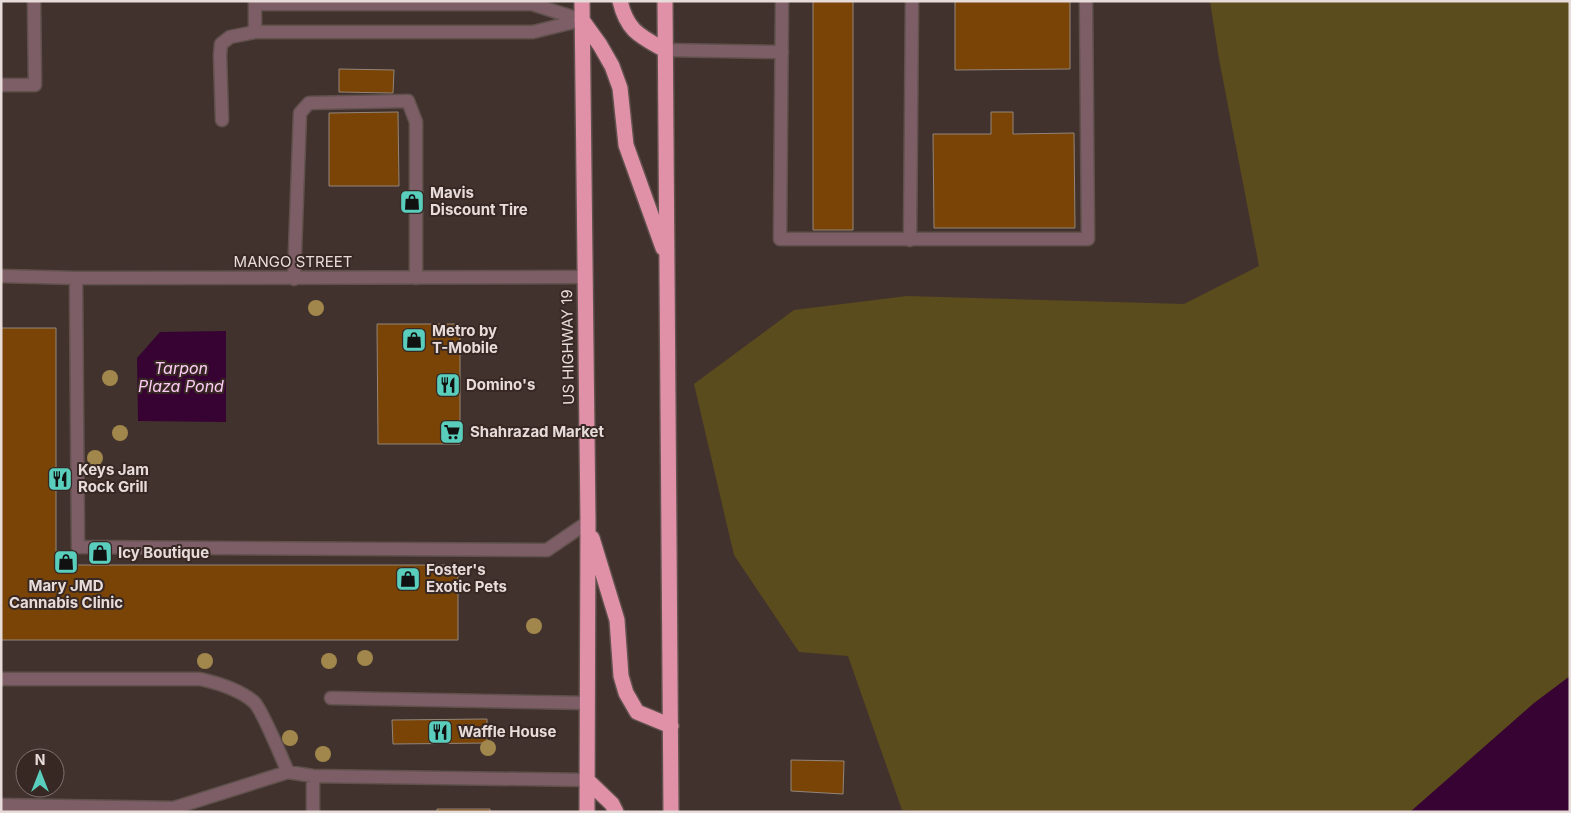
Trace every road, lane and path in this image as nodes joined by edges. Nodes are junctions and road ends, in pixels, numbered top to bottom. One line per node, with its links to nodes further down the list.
1 (34, 1): 13 (street)
2 (582, 1): 9 (highway, US HIGHWAY 19)
3 (620, 1): 11 (highway)
4 (665, 1): 11 (highway)
5 (782, 1): 12 (street)
6 (912, 1): 15 (street)
7 (1086, 1): 15 (street)
8 (255, 3): 9 (street); 10 (street)
9 (582, 20): 10 (street); 16 (highway); 18 (highway, US HIGHWAY 19)
10 (255, 32): 14 (street)
11 (665, 50): 12 (street); 16 (highway)
12 (782, 52): 15 (street)
13 (1, 85)
14 (222, 120)
15 (910, 240)
16 (668, 258): 26 (highway)
17 (1, 276): 19 (street, MANGO STREET)
18 (584, 277): 20 (street, MANGO STREET); 22 (highway, US HIGHWAY 19)
19 (76, 278): 21 (street, MANGO STREET); 22 (street)
20 (416, 278): 21 (street, MANGO STREET); 21 (street)
21 (294, 279)
22 (588, 522): 25 (highway, US HIGHWAY 19); 26 (highway)
23 (1, 679): 27 (street)
24 (330, 698): 25 (street)
25 (586, 703): 29 (highway, US HIGHWAY 19)
26 (671, 726): 34 (highway)
27 (288, 772): 28 (street); 30 (street)
28 (313, 776): 29 (street); 31 (street)
29 (587, 780): 32 (highway, US HIGHWAY 19); 33 (highway)
30 (1, 806)
31 (312, 812)
32 (587, 812)
33 (616, 812)
34 (671, 812)

